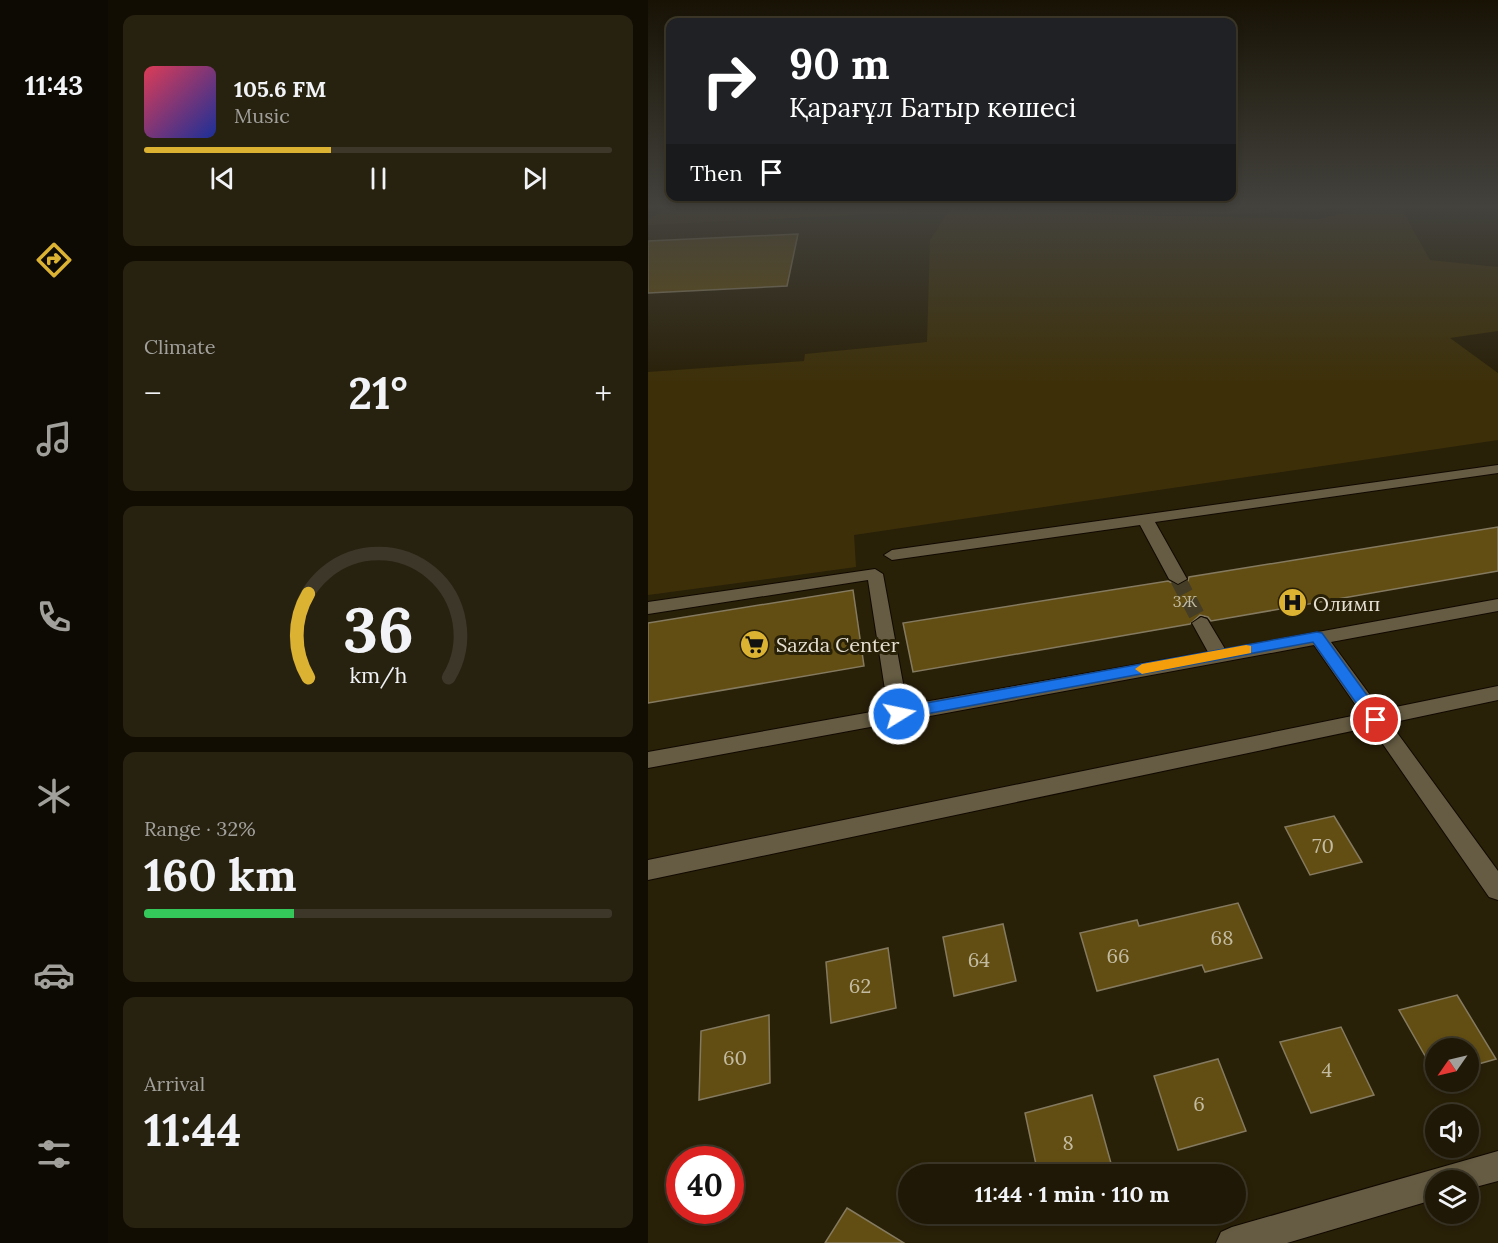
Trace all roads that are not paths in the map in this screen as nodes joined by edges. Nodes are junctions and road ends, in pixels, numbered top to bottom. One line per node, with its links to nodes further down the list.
1 (1498, 469): 2 (street)
2 (1145, 519): 3 (street); 4 (street)
3 (892, 555)
4 (1178, 579)
5 (1498, 605): 8 (street)
6 (648, 608): 11 (street)
7 (1201, 622): 9 (street)
8 (1317, 636): 9 (street); 12 (street)
9 (1219, 655): 11 (street)
10 (1498, 693): 12 (street)
11 (899, 714): 13 (street)
12 (1376, 720): 14 (street); 15 (street)
13 (648, 760)
14 (648, 870)
15 (1498, 890)
16 (1498, 1166): 17 (street)
17 (1479, 1171)
18 (1425, 1187): 19 (street)
19 (1232, 1243)

